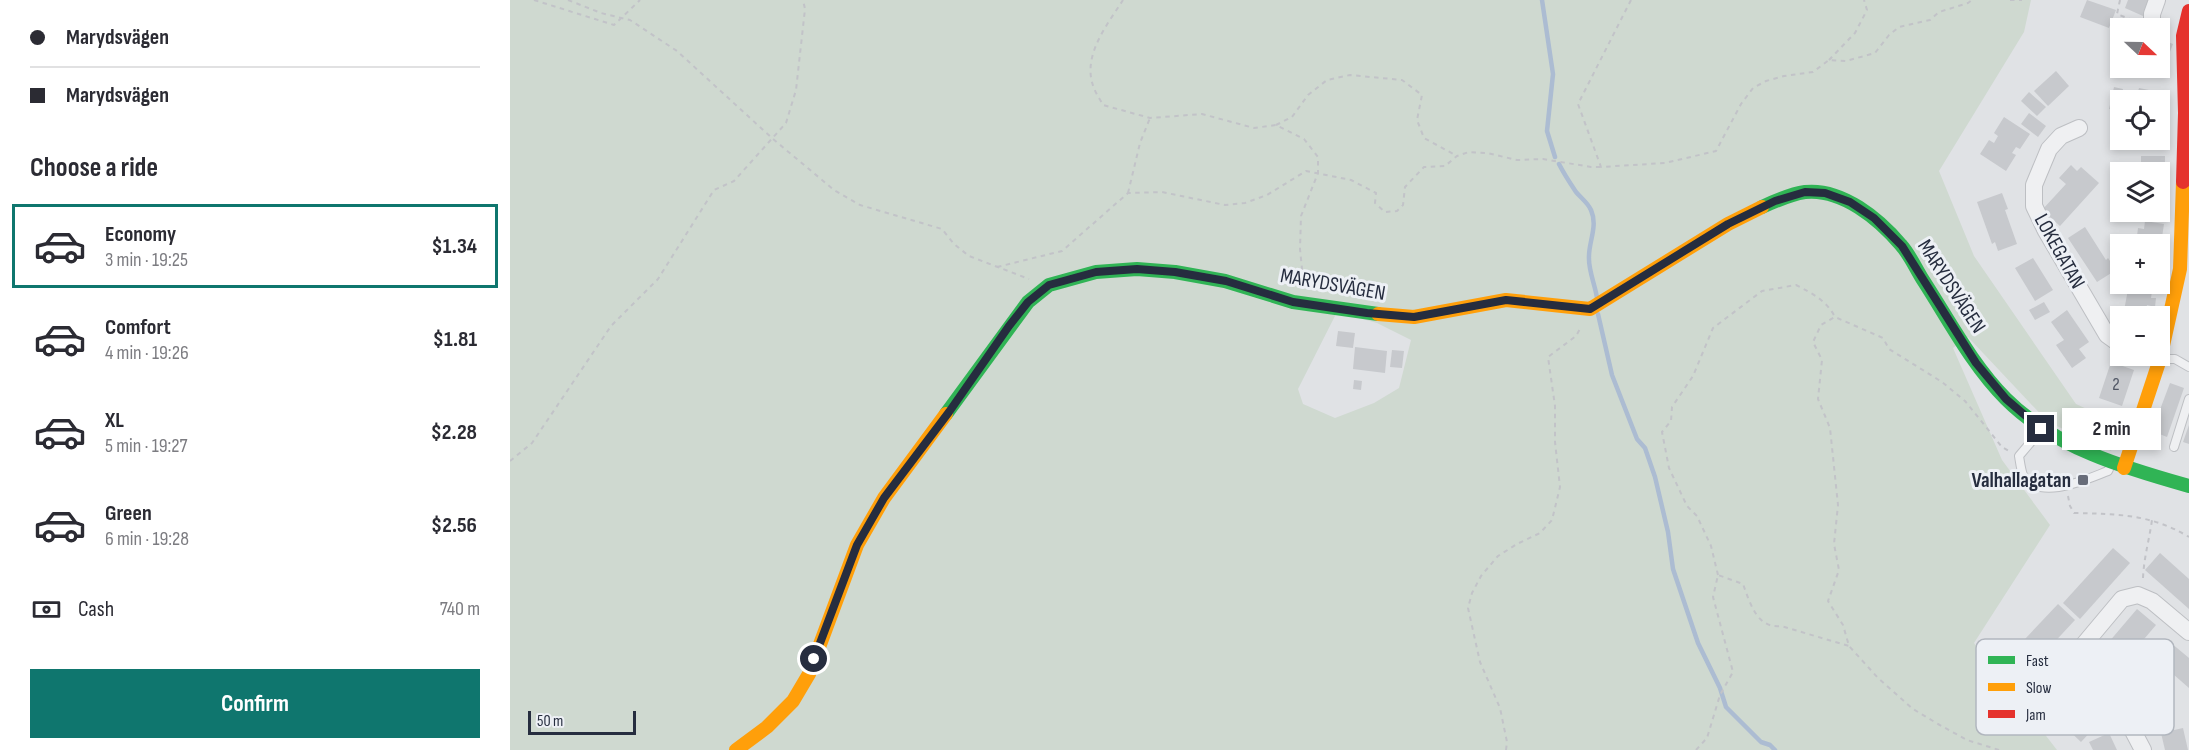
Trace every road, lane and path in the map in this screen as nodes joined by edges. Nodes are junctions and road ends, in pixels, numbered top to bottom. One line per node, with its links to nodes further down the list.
1 (534, 0): 14 (path)
2 (568, 0): 14 (path)
3 (639, 0): 14 (path)
4 (802, 0): 23 (path)
5 (1123, 0): 20 (path)
6 (1631, 0): 25 (path)
7 (1864, 0): 19 (path)
8 (1972, 0): 19 (path)
9 (2010, 0): 10 (path)
10 (2022, 0)
11 (2120, 0): 15 (path)
12 (2157, 0): 16 (street)
13 (2189, 11): 18 (street)
14 (623, 17): 23 (path)
15 (2127, 18)
16 (2153, 18)
17 (2170, 32): 18 (street)
18 (2183, 36): 27 (street)
19 (1829, 60): 25 (path)
20 (1150, 118): 21 (path); 28 (path)
21 (1276, 125): 24 (path); 26 (path)
22 (2079, 128): 35 (street, LOKEGATAN)
23 (773, 139): 29 (path); 43 (path)
24 (1457, 156): 25 (path); 26 (path)
25 (1600, 167)
26 (1318, 172): 28 (path); 31 (path)
27 (2187, 172): 32 (street)
28 (1128, 193): 29 (path)
29 (997, 267): 30 (path)
30 (1049, 285): 31 (street, MARYDSVÄGEN); 55 (street, MARYDSVÄGEN)
31 (1293, 302): 33 (street, MARYDSVÄGEN)
32 (2170, 306)
33 (1590, 309): 40 (street, MARYDSVÄGEN); 56 (path)
34 (1835, 317): 42 (path); 49 (path); 53 (path)
35 (2110, 337)
36 (2170, 358): 38 (lane)
37 (2153, 366): 44 (street)
38 (2189, 367)
39 (2189, 399): 41 (lane)
40 (2041, 429): 42 (lane); 44 (street, MARYDSVÄGEN)
41 (2174, 447)
42 (2019, 456): 44 (lane)
43 (510, 462)
44 (2118, 465): 45 (street, MARYDSVÄGEN)
45 (2189, 486)
46 (2068, 495): 47 (path)
47 (2152, 520): 48 (path); 50 (path)
48 (2189, 537)
49 (1718, 575): 53 (path); 57 (path)
50 (2143, 578)
51 (2189, 632): 52 (street)
52 (2088, 639)
53 (1849, 646): 58 (path)
54 (2135, 735): 59 (street)
55 (736, 750)
56 (1506, 750)
57 (1696, 750)
58 (2000, 750)
59 (2143, 750)

